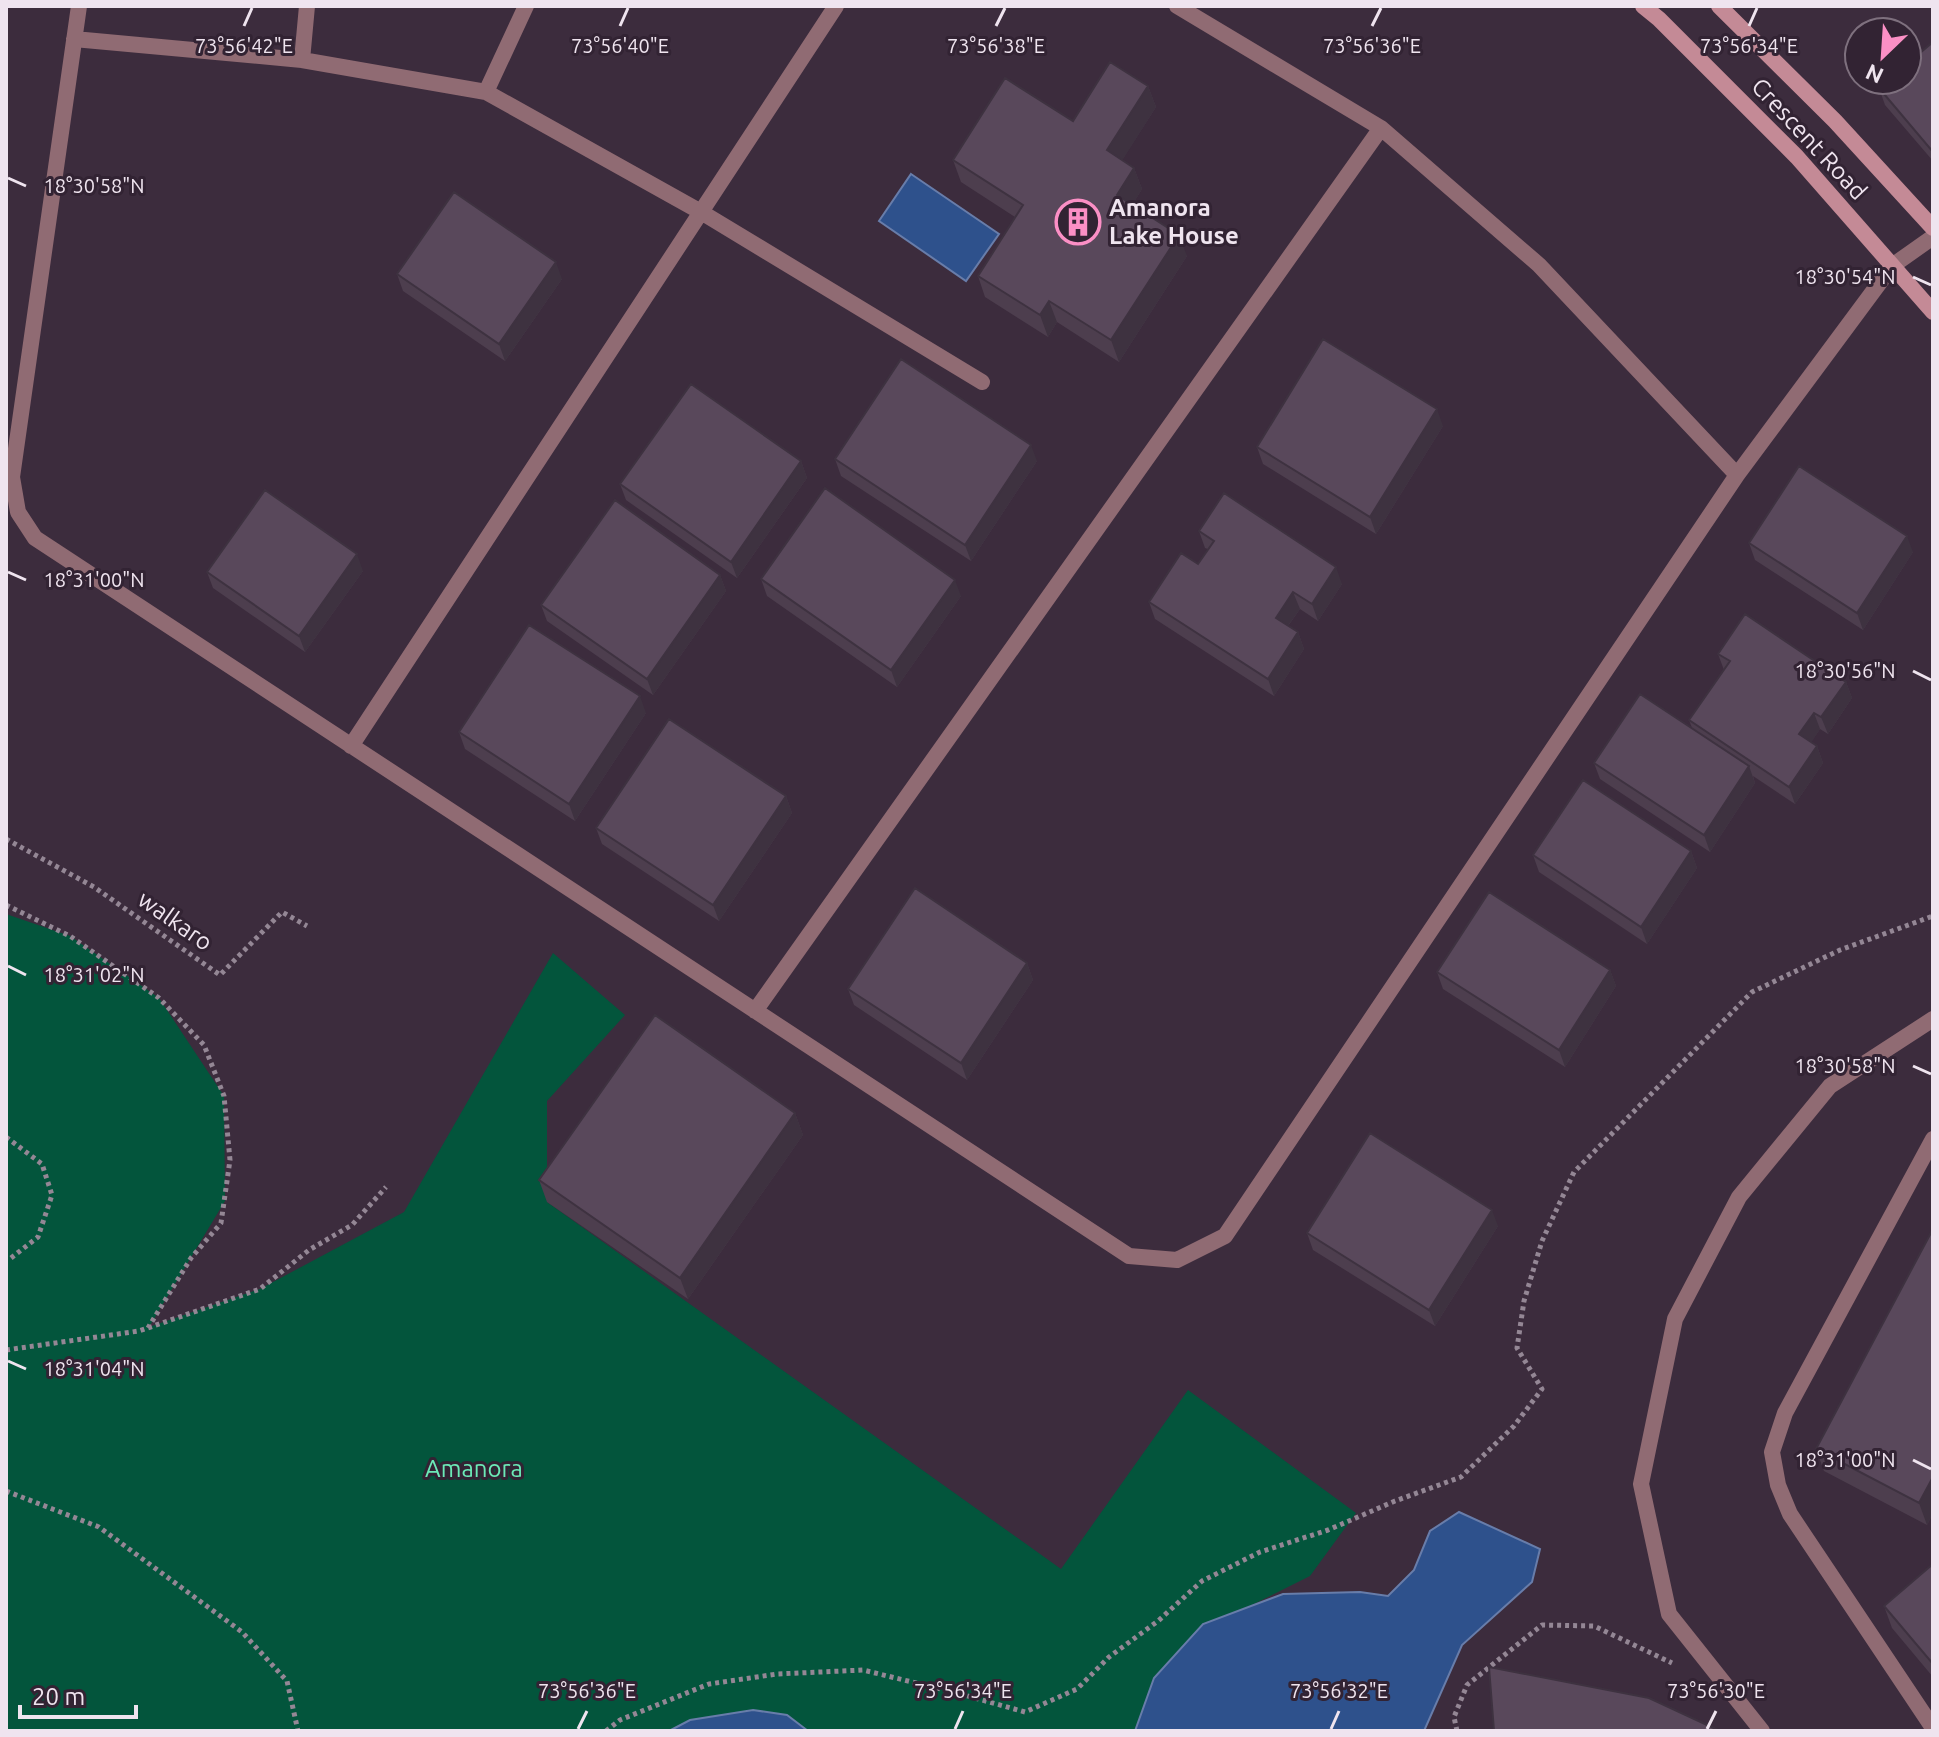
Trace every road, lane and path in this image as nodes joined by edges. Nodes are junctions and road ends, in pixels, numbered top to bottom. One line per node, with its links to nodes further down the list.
1 (79, 6): 8 (street)
2 (307, 6): 9 (street)
3 (526, 6): 10 (street)
4 (836, 6): 12 (street)
5 (1177, 6): 11 (street)
6 (1643, 6): 15 (main road, Crescent Road)
7 (1719, 6): 13 (main road, Crescent Road)
8 (74, 39): 9 (street); 19 (street)
9 (302, 60): 10 (street)
10 (486, 92): 12 (street)
11 (1381, 128): 18 (street); 24 (street)
12 (701, 212): 17 (street); 19 (street)
13 (1933, 228)
14 (1933, 237): 15 (street)
15 (1892, 266): 16 (main road, Crescent Road); 18 (street)
16 (1933, 312)
17 (982, 382)
18 (1737, 475): 24 (street)
19 (351, 746): 24 (street)
20 (6, 839): 23 (path, walkaro)
21 (6, 905): 30 (path)
22 (1933, 916): 36 (path)
23 (307, 926)
24 (755, 1011)
25 (1933, 1019): 38 (street)
26 (6, 1137): 29 (path)
27 (1933, 1139): 34 (street)
28 (386, 1187): 30 (path)
29 (6, 1258)
30 (148, 1328): 31 (path)
31 (6, 1350)
32 (6, 1491): 35 (path)
33 (1676, 1665): 37 (path)
34 (1933, 1728)
35 (298, 1731)
36 (606, 1731)
37 (1457, 1731)
38 (1762, 1731)

